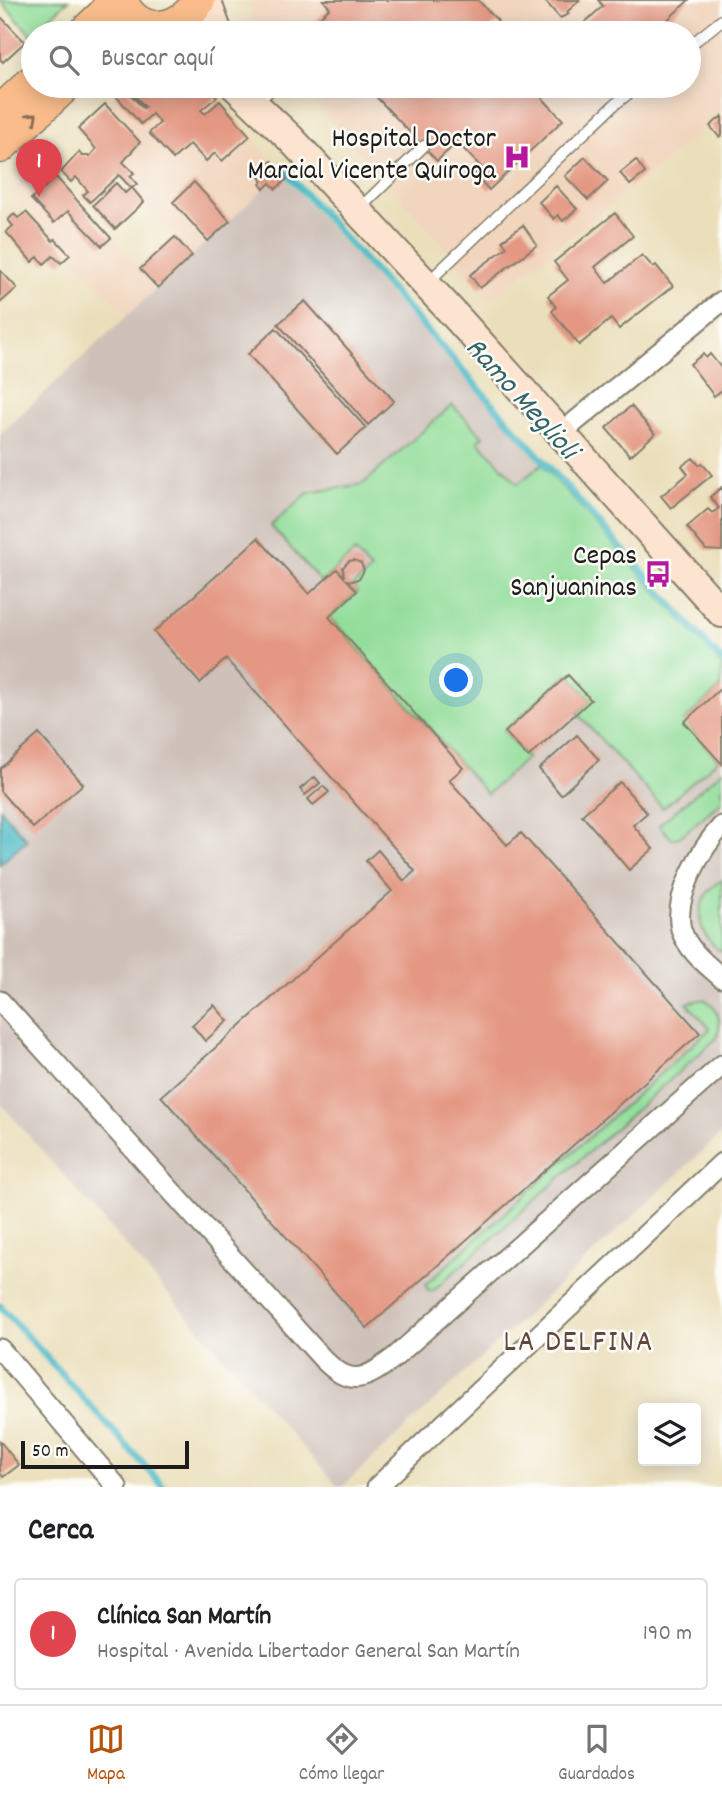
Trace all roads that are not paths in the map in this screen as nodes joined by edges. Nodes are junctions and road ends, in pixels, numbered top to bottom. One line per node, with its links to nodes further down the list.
1 (111, 0): 6 (main road)
2 (121, 0): 7 (main road)
3 (198, 0): 8 (main road)
4 (206, 0): 9 (main road)
5 (722, 20): 10 (lane)
6 (97, 21)
7 (139, 21)
8 (180, 21)
9 (214, 21)
10 (701, 37)
11 (21, 92): 16 (main road)
12 (52, 98): 19 (main road, one-way to 12)
13 (248, 98): 17 (main road)
14 (268, 98): 17 (main road)
15 (623, 98): 21 (lane)
16 (0, 112)
17 (290, 138): 20 (main road)
18 (424, 146): 20 (lane)
19 (0, 147)
20 (357, 210): 21 (main road)
21 (426, 284): 23 (main road)
22 (722, 301): 23 (street)
23 (560, 434): 24 (main road)
24 (719, 604)
25 (722, 826): 26 (street)
26 (722, 978)
27 (0, 1001): 28 (street)
28 (722, 1065)
29 (722, 1163): 32 (street)
30 (0, 1349): 31 (street)
31 (117, 1487)
32 (377, 1487)

